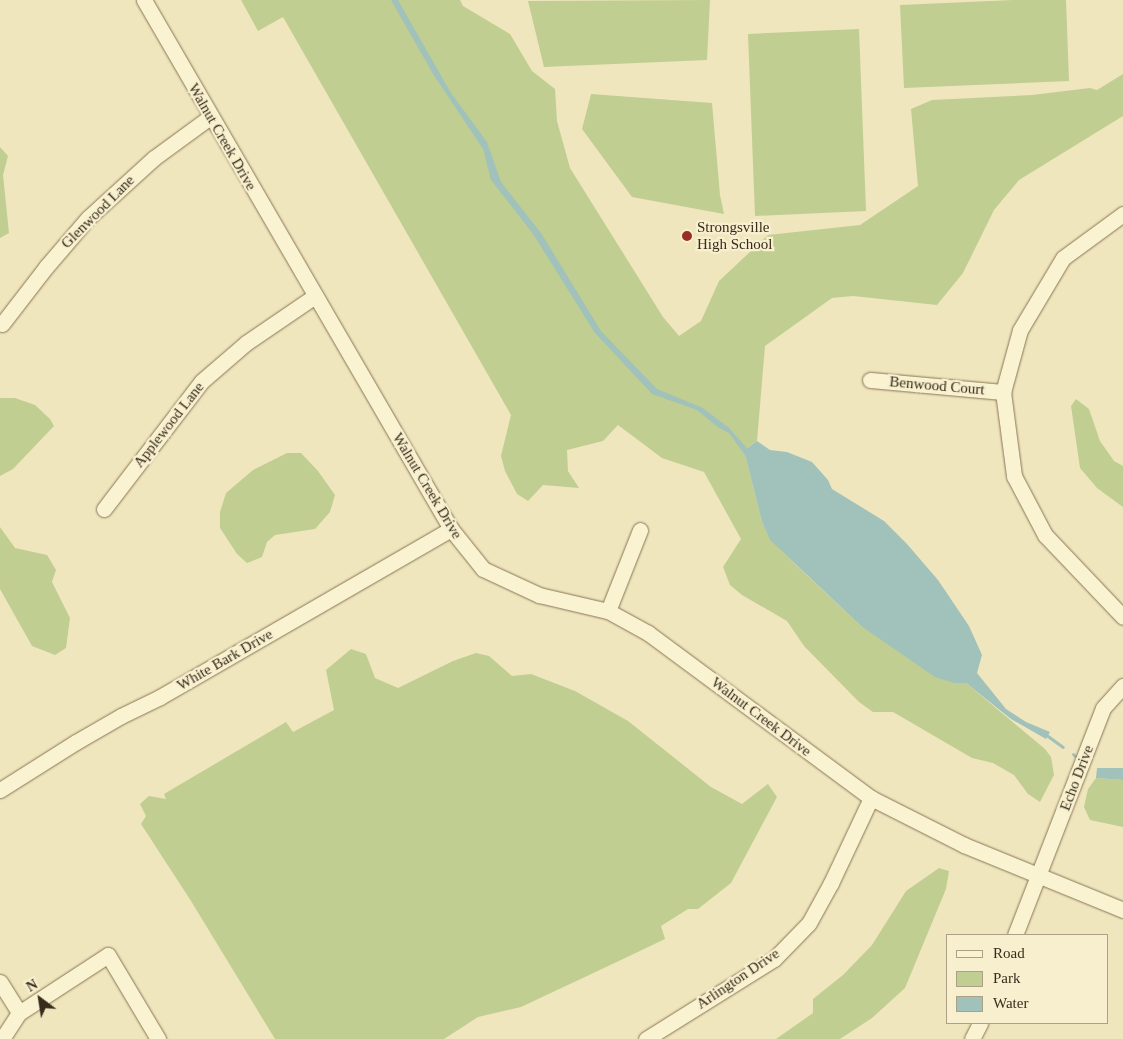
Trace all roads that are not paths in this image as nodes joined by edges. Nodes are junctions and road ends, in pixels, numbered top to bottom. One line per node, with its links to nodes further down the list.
1 (144, 0): 2 (street, Walnut Creek Drive)
2 (210, 116): 4 (street, Walnut Creek Drive); 5 (street, Glenwood Lane)
3 (1123, 214): 7 (street)
4 (315, 296): 8 (street, Applewood Lane); 9 (street, Walnut Creek Drive)
5 (2, 324)
6 (870, 380): 7 (street, Benwood Court)
7 (1003, 392): 12 (street)
8 (104, 509)
9 (451, 529): 11 (street, Walnut Creek Drive); 14 (street, White Bark Drive)
10 (640, 530): 11 (street)
11 (608, 611): 15 (street, Walnut Creek Drive)
12 (1123, 617)
13 (1123, 686): 16 (street, Echo Drive)
14 (0, 790)
15 (870, 798): 16 (street, Walnut Creek Drive); 23 (street, Arlington Drive)
16 (1039, 874): 17 (street, Walnut Creek Drive); 18 (street, Echo Drive)
17 (1123, 910)
18 (1015, 934)
19 (0, 982): 20 (street)
20 (19, 1013): 21 (street); 22 (street)
21 (2, 1039)
22 (158, 1039)
23 (646, 1039)

